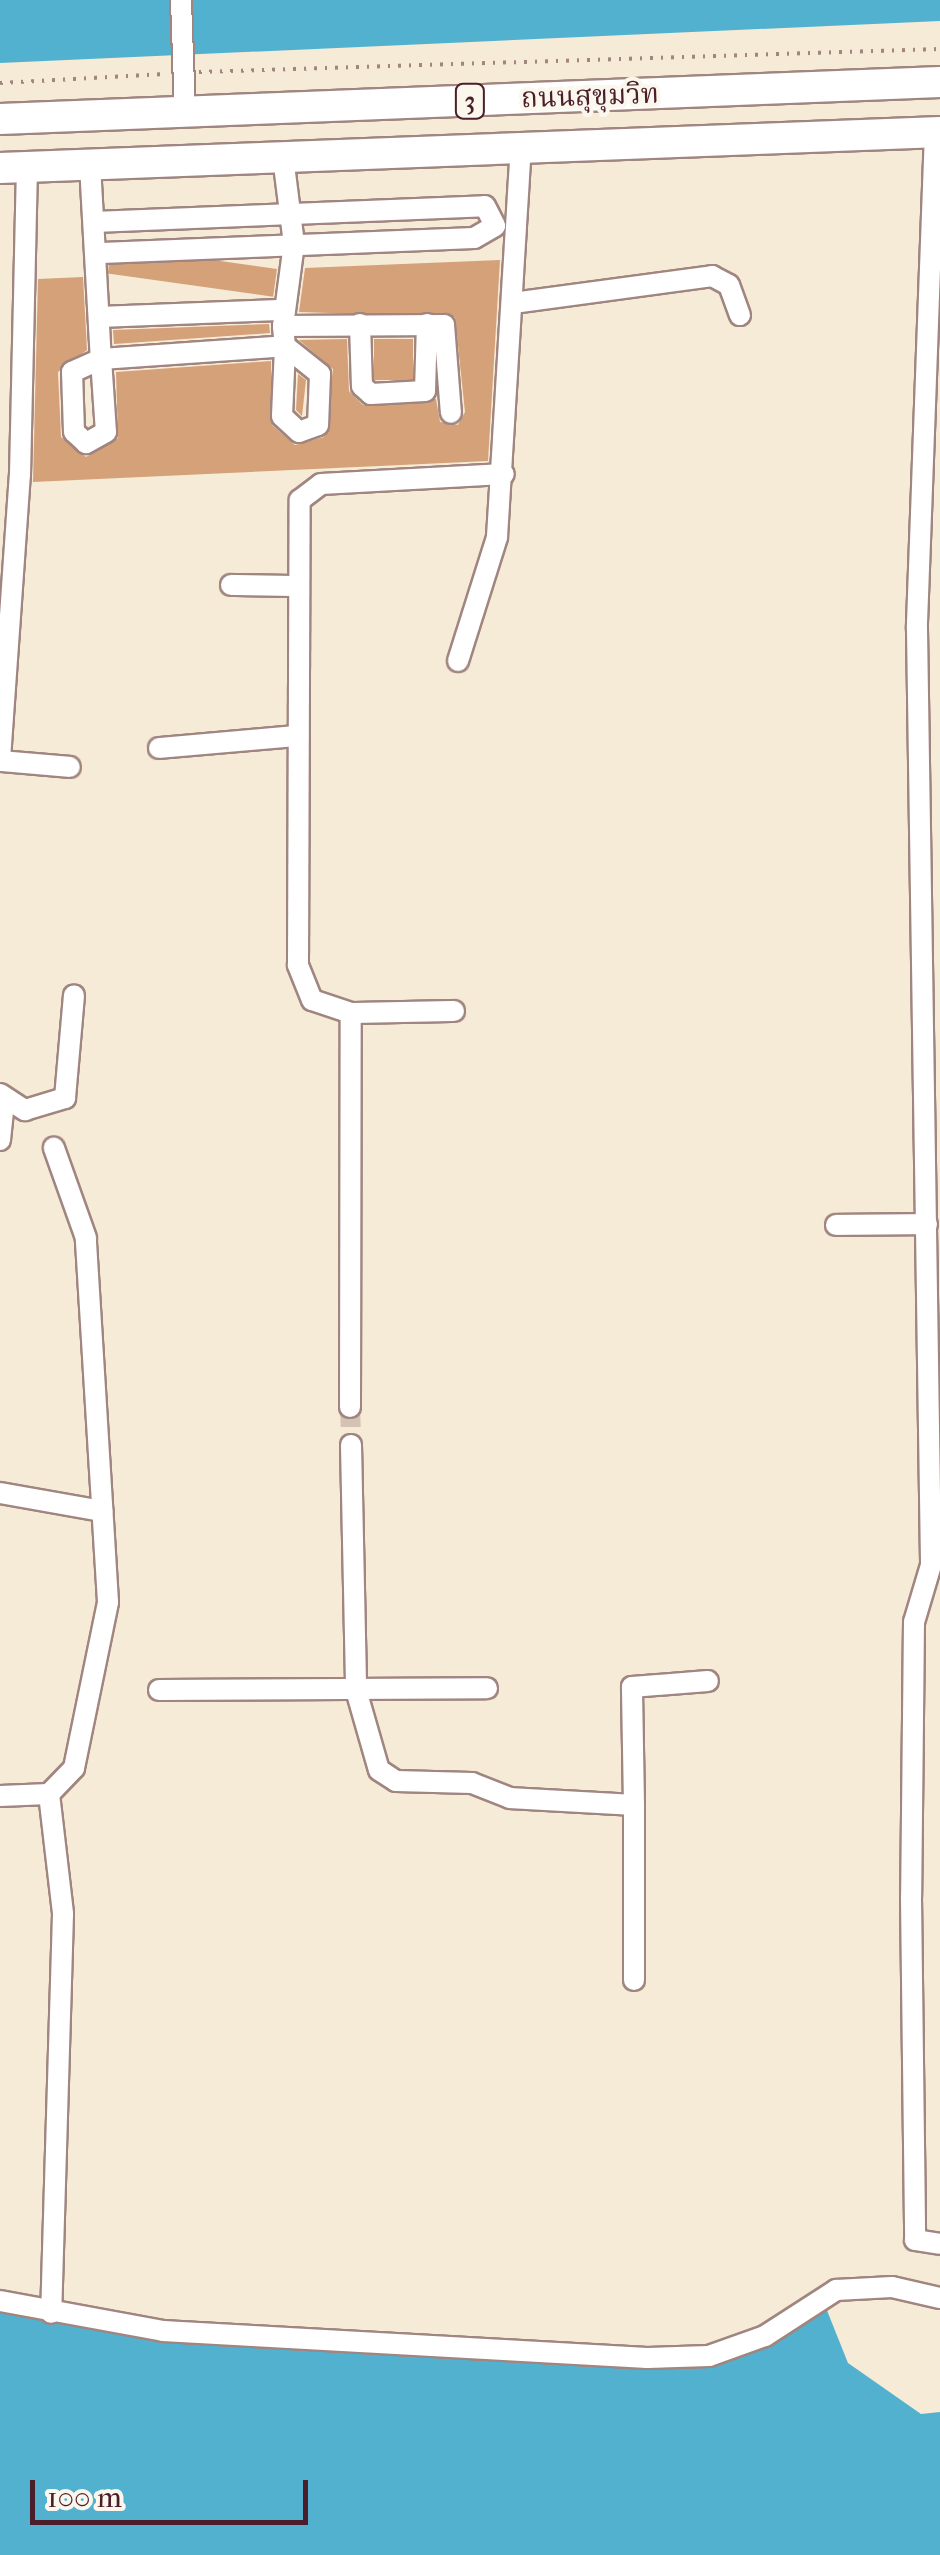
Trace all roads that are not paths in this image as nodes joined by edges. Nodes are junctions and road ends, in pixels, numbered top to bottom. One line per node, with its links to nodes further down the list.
1 (181, 0): 3 (street)
2 (940, 82): 3 (highway, ถนนสุขุมวิท / 3)
3 (185, 112): 4 (highway, ถนนสุขุมวิท / 3)
4 (0, 119)
5 (938, 132): 6 (highway, ถนนสุขุมวิท / 3); 37 (street)
6 (521, 146): 7 (highway, ถนนสุขุมวิท / 3); 14 (street)
7 (283, 157): 8 (highway, ถนนสุขุมวิท / 3); 10 (street)
8 (90, 166): 9 (highway, ถนนสุขุมวิท / 3); 11 (street)
9 (14, 168): 21 (street)
10 (290, 212): 11 (street); 12 (street); 12 (street)
11 (94, 222): 13 (street)
12 (294, 244): 13 (street); 19 (street)
13 (95, 253): 16 (street)
14 (513, 304): 15 (street); 23 (street)
15 (740, 315)
16 (99, 317): 19 (street); 19 (street)
17 (360, 324): 18 (street); 18 (street); 19 (street)
18 (426, 324): 22 (street)
19 (284, 327)
20 (0, 396): 21 (street)
21 (23, 398): 29 (street)
22 (451, 412)
23 (504, 474): 25 (street); 26 (street)
24 (231, 585): 25 (street)
25 (298, 586): 27 (street)
26 (458, 662)
27 (298, 736): 28 (street); 33 (street)
28 (159, 748)
29 (0, 750): 30 (street)
30 (70, 767)
31 (74, 996): 34 (street)
32 (454, 1011): 33 (street)
33 (351, 1013): 39 (street)
34 (2, 1098): 35 (street)
35 (0, 1140)
36 (54, 1148): 42 (street)
37 (928, 1224): 38 (street); 51 (street)
38 (836, 1225)
39 (350, 1407)
40 (351, 1446): 46 (street)
41 (0, 1494): 42 (street)
42 (102, 1510): 47 (street)
43 (708, 1681): 49 (street)
44 (487, 1688): 46 (street)
45 (158, 1690): 46 (street)
46 (356, 1690): 49 (street)
47 (50, 1794): 48 (street); 54 (street)
48 (0, 1796)
49 (634, 1805): 50 (street)
50 (634, 1980)
51 (940, 2244)
52 (940, 2298): 54 (street)
53 (0, 2301): 54 (street)
54 (51, 2313)

